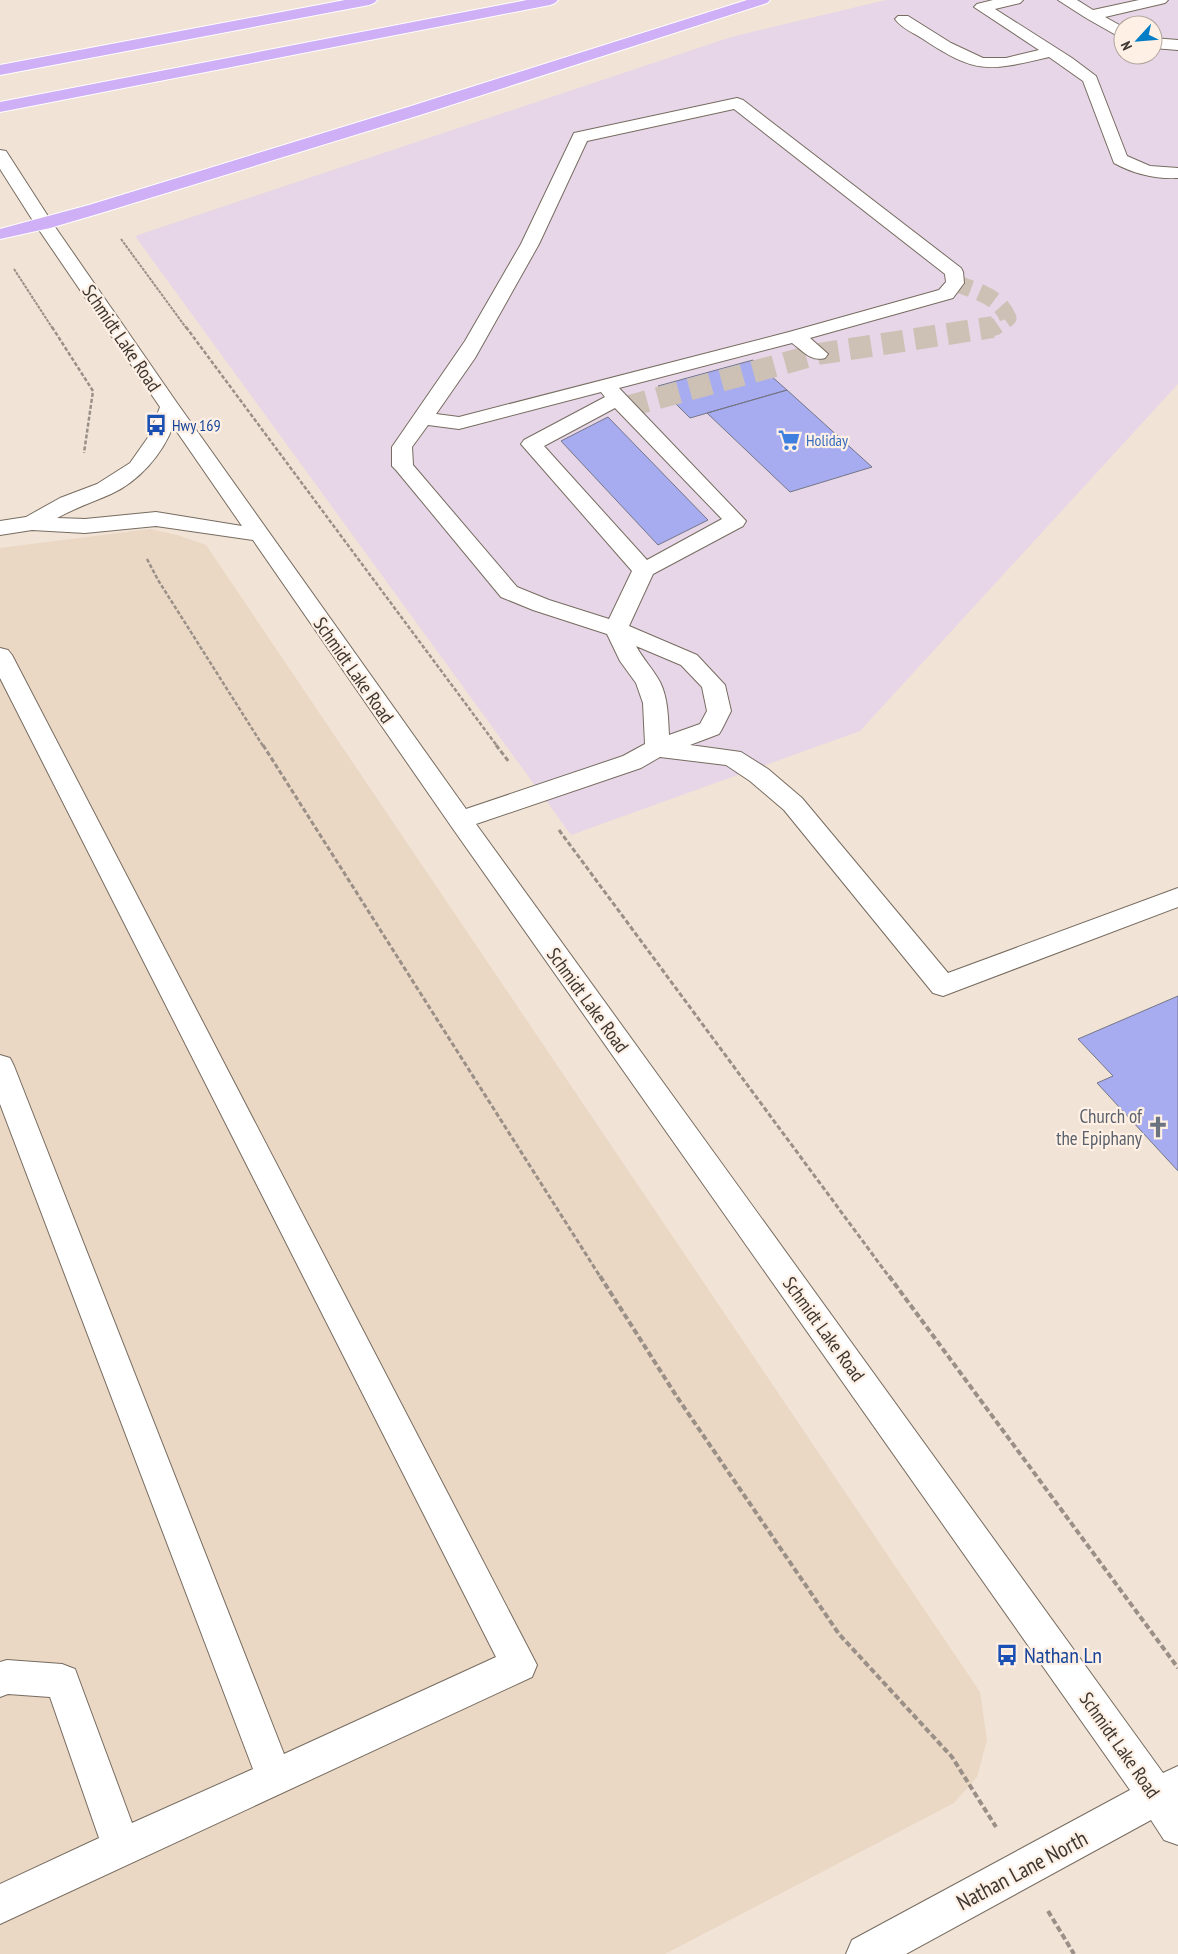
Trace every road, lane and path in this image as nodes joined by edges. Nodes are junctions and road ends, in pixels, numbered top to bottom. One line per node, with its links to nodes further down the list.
1 (369, 0): 13 (highway)
2 (550, 0): 14 (highway)
3 (762, 0): 17 (highway)
4 (1015, 0): 12 (street)
5 (1066, 0): 7 (street)
6 (1160, 0): 7 (street)
7 (1091, 15): 9 (street)
8 (903, 18): 12 (street)
9 (1113, 28)
10 (1163, 43): 11 (street)
11 (1176, 43)
12 (1052, 52): 16 (street)
13 (0, 70)
14 (0, 107)
15 (4, 161): 17 (street, Schmidt Lake Road)
16 (1178, 173)
17 (44, 224): 18 (highway); 24 (street, Schmidt Lake Road)
18 (0, 234)
19 (120, 236): 35 (path)
20 (10, 264): 26 (path)
21 (796, 336): 22 (street); 23 (street); 25 (street)
22 (818, 354)
23 (611, 392): 25 (street); 31 (street); 31 (street)
24 (170, 407): 26 (street); 30 (street, Schmidt Lake Road)
25 (423, 418): 32 (street)
26 (104, 489): 28 (street)
27 (129, 520): 28 (street); 30 (street); 44 (path)
28 (32, 523): 29 (street)
29 (0, 528)
30 (260, 535): 36 (street, Schmidt Lake Road)
31 (644, 570): 32 (street)
32 (616, 629): 34 (street); 34 (street)
33 (0, 655): 41 (street)
34 (657, 748): 35 (street); 37 (street)
35 (533, 795): 36 (street); 39 (path)
36 (460, 820): 42 (street, Schmidt Lake Road)
37 (1178, 897)
38 (0, 1066): 41 (street)
39 (1178, 1668)
40 (0, 1680): 43 (street)
41 (275, 1778): 43 (street)
42 (1171, 1803): 44 (street, Nathan Lane North)
43 (122, 1848): 45 (street)
44 (1023, 1869): 46 (street, Nathan Lane North); 47 (path)
45 (0, 1904)
46 (866, 1954)
47 (1074, 1954)

